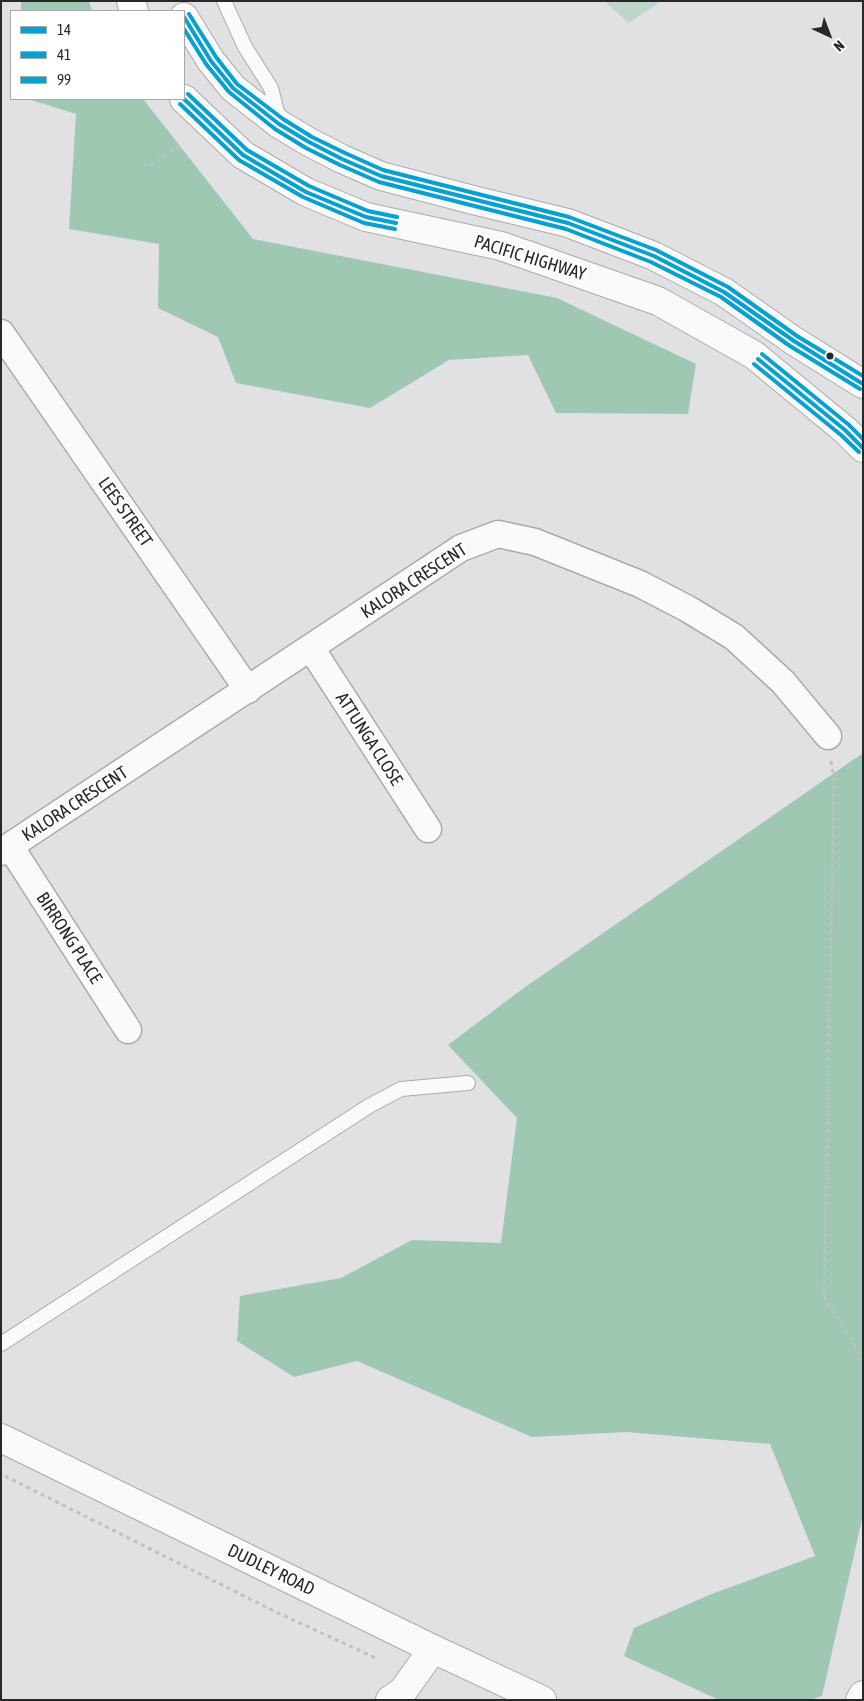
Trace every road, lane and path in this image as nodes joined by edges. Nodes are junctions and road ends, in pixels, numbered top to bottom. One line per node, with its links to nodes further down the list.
1 (224, 1): 4 (lane)
2 (185, 19): 4 (main road)
3 (185, 100): 9 (main road, PACIFIC HIGHWAY)
4 (280, 124): 8 (main road)
5 (183, 143): 6 (path)
6 (150, 166)
7 (1, 333): 11 (street, LEES STREET)
8 (863, 384)
9 (863, 448)
10 (310, 648): 11 (street, KALORA CRESCENT); 12 (street, KALORA CRESCENT); 13 (street, ATTUNGA CLOSE)
11 (248, 690): 14 (street, KALORA CRESCENT)
12 (828, 736): 18 (path)
13 (428, 829)
14 (6, 849): 15 (street, BIRRONG PLACE)
15 (128, 1030)
16 (468, 1083): 17 (lane)
17 (1, 1344)
18 (863, 1360)
19 (1, 1438): 21 (main road, DUDLEY ROAD)
20 (5, 1476): 22 (path)
21 (433, 1648): 24 (main road); 25 (main road, DUDLEY ROAD)
22 (378, 1659)
23 (863, 1695): 26 (main road)
24 (390, 1700)
25 (542, 1700)
26 (860, 1700)

